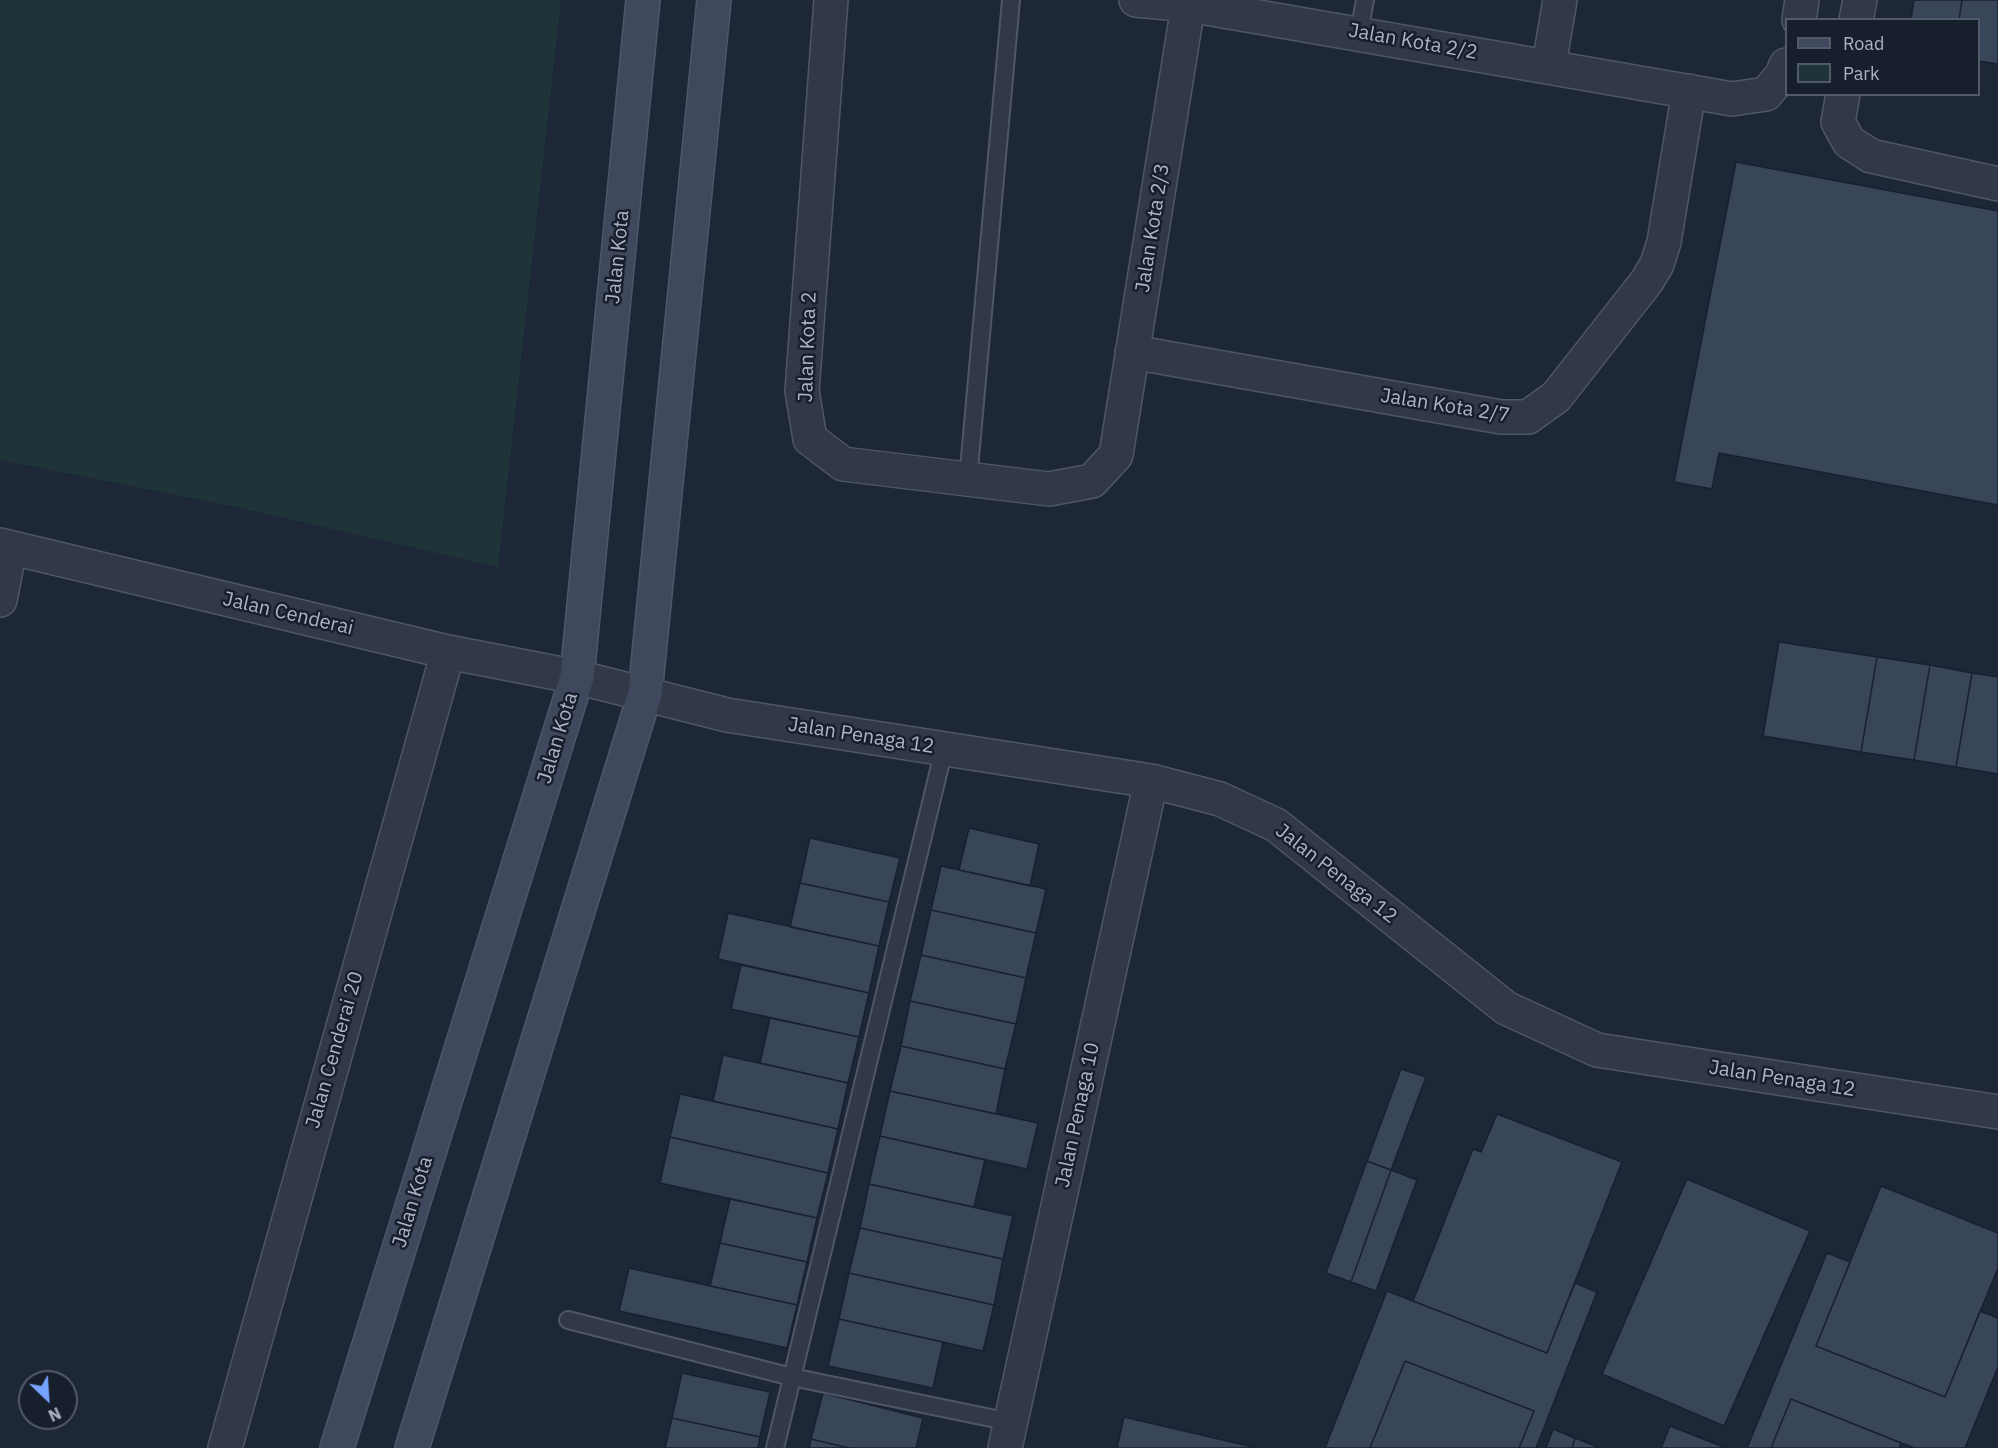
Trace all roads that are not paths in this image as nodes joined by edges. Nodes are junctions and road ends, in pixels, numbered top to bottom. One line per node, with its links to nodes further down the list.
1 (644, 0): 25 (main road, Jalan Kota)
2 (714, 0): 26 (main road)
3 (831, 0): 21 (street, Jalan Kota 2)
4 (1011, 0): 21 (lane)
5 (1136, 0): 10 (street, Jalan Kota 2/2)
6 (1365, 0): 13 (lane)
7 (1560, 0): 14 (street)
8 (1802, 0): 11 (street)
9 (1860, 0): 12 (street)
10 (1189, 2): 13 (street, Jalan Kota 2/2); 19 (street, Jalan Kota 2/3)
11 (1799, 18)
12 (1856, 18)
13 (1359, 33): 14 (street, Jalan Kota 2/2)
14 (1549, 65): 16 (street, Jalan Kota 2/2)
15 (1785, 67): 16 (street, Jalan Kota 2/2)
16 (1689, 91): 19 (street, Jalan Kota 2/7)
17 (1843, 96): 18 (street)
18 (1998, 184)
19 (1132, 352): 20 (street, Jalan Kota 2/3)
20 (1116, 455): 21 (street, Jalan Kota 2)
21 (968, 480)
22 (5, 547): 23 (street); 24 (street, Jalan Cenderai)
23 (0, 600)
24 (448, 652): 25 (street, Jalan Cenderai); 33 (street, Jalan Cenderai 20)
25 (577, 677): 26 (street, Jalan Penaga 12); 34 (main road, Jalan Kota)
26 (645, 694): 27 (street, Jalan Penaga 12); 35 (main road)
27 (944, 749): 28 (street, Jalan Penaga 12); 31 (lane)
28 (1151, 781): 29 (street, Jalan Penaga 12); 32 (street, Jalan Penaga 10)
29 (1998, 1112)
30 (568, 1320): 31 (lane)
31 (792, 1377): 32 (lane); 36 (lane)
32 (1007, 1435)
33 (225, 1448)
34 (337, 1448)
35 (412, 1448)
36 (775, 1448)

